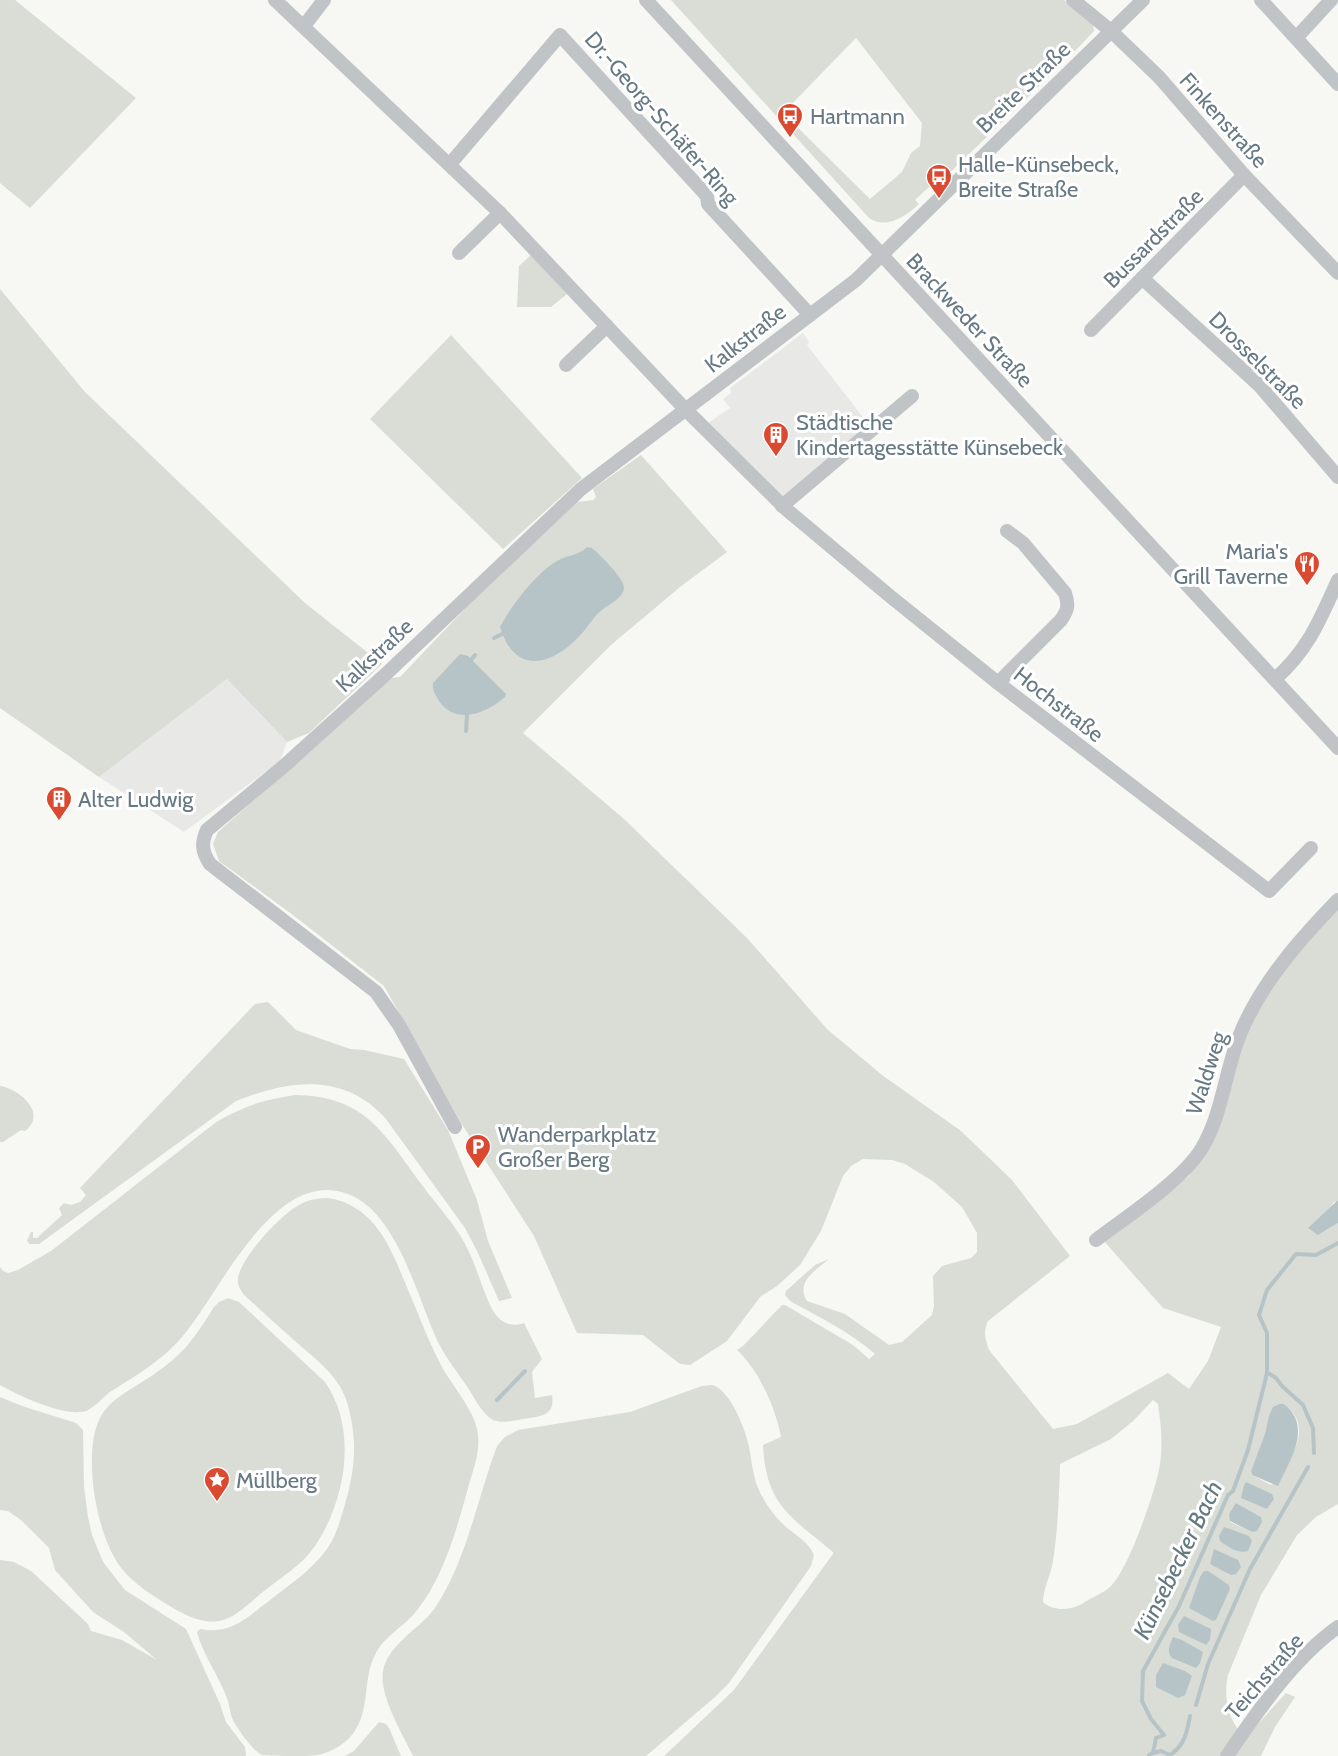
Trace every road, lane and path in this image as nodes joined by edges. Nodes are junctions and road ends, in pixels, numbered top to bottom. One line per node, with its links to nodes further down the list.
1 (275, 0): 8 (street)
2 (324, 0): 8 (street)
3 (646, 0): 16 (street, Brackweder Straße)
4 (1073, 0): 9 (street, Finkenstraße)
5 (1143, 0): 9 (street, Breite Straße)
6 (1261, 0): 10 (street)
7 (1331, 0): 10 (street)
8 (304, 26): 12 (street)
9 (1111, 31): 13 (street, Finkenstraße); 16 (street, Breite Straße)
10 (1297, 38): 11 (street)
11 (1338, 84)
12 (450, 164): 14 (street); 19 (street, Dr.-Georg-Schäfer-Ring)
13 (1244, 175): 17 (street, Finkenstraße); 18 (street, Bussardstraße)
14 (500, 213): 15 (street); 20 (street)
15 (459, 253)
16 (882, 255): 19 (street, Kalkstraße); 30 (street, Brackweder Straße)
17 (1338, 273)
18 (1142, 278): 21 (street, Bussardstraße); 25 (street, Drosselstraße)
19 (810, 315): 24 (street, Kalkstraße)
20 (608, 326): 22 (street); 24 (street)
21 (1091, 330)
22 (566, 365)
23 (912, 396): 26 (street)
24 (686, 410): 26 (street, Hochstraße); 35 (street, Kalkstraße)
25 (1338, 477)
26 (782, 506): 31 (street, Hochstraße)
27 (1007, 531): 31 (street)
28 (1338, 580): 29 (street)
29 (1334, 601): 30 (street)
30 (1275, 680): 32 (street, Brackweder Straße)
31 (998, 683): 33 (street, Hochstraße)
32 (1338, 748)
33 (1311, 848)
34 (1338, 900): 36 (street, Waldweg)
35 (455, 1127)
36 (1096, 1240)
37 (1338, 1627): 38 (street, Teichstraße)
38 (1227, 1756)

